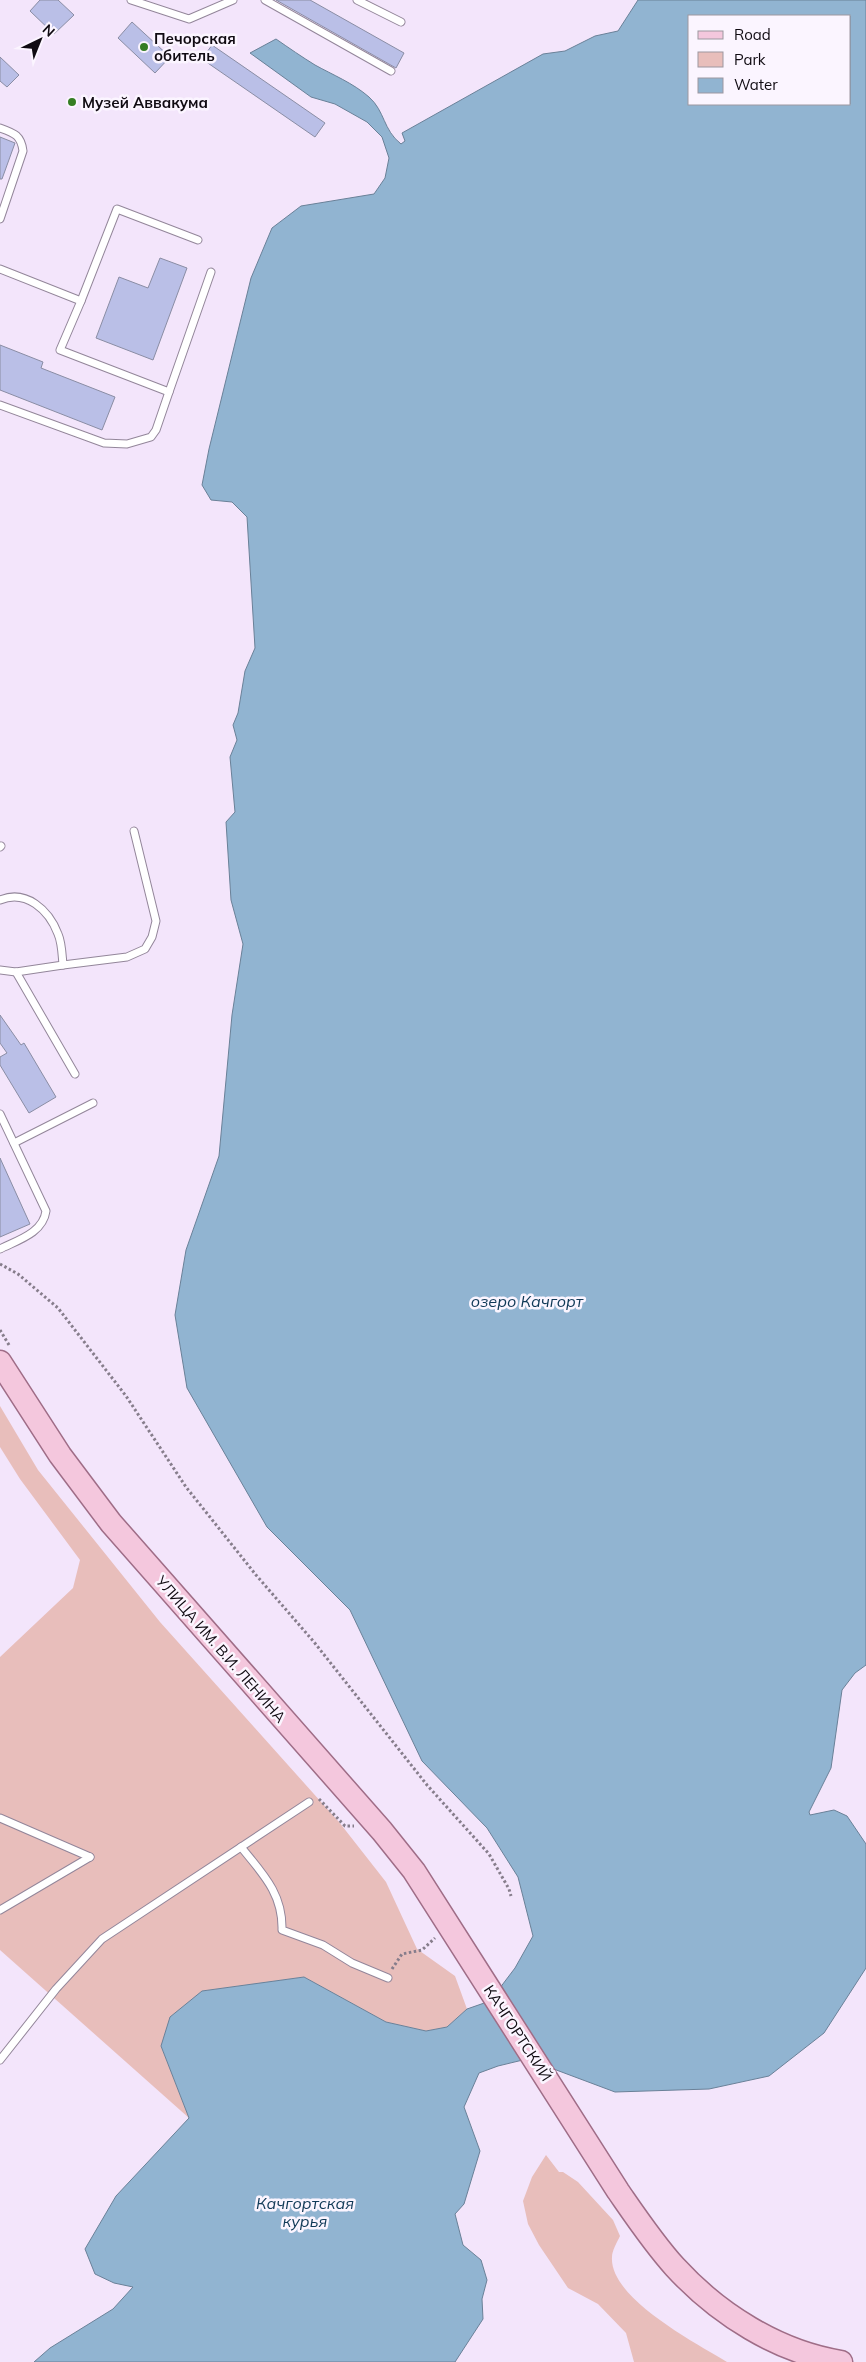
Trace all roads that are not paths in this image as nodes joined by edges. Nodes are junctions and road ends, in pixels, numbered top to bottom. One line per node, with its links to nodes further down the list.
1 (132, 0): 2 (lane)
2 (233, 0)
3 (265, 0): 6 (lane)
4 (357, 0): 5 (lane)
5 (401, 22)
6 (391, 71)
7 (0, 128): 8 (lane)
8 (0, 219)
9 (198, 240): 12 (lane)
10 (0, 270): 12 (lane)
11 (211, 272): 13 (lane)
12 (81, 301): 13 (lane)
13 (169, 392): 14 (lane)
14 (0, 405)
15 (134, 831): 17 (lane)
16 (0, 900): 17 (lane)
17 (64, 965): 19 (lane)
18 (0, 970): 19 (lane)
19 (16, 972): 20 (lane)
20 (75, 1074)
21 (93, 1103): 23 (lane)
22 (0, 1114): 23 (lane)
23 (14, 1143): 24 (lane)
24 (0, 1249)
25 (0, 1362): 30 (main road, УЛИЦА ИМ. В.И. ЛЕНИНА)
26 (309, 1802): 28 (lane)
27 (0, 1818): 29 (lane)
28 (241, 1847): 31 (lane); 32 (lane)
29 (0, 1910)
30 (445, 1932): 33 (main road, КАЧГОРТСКИЙ)
31 (388, 1978)
32 (0, 2060)
33 (841, 2362)

